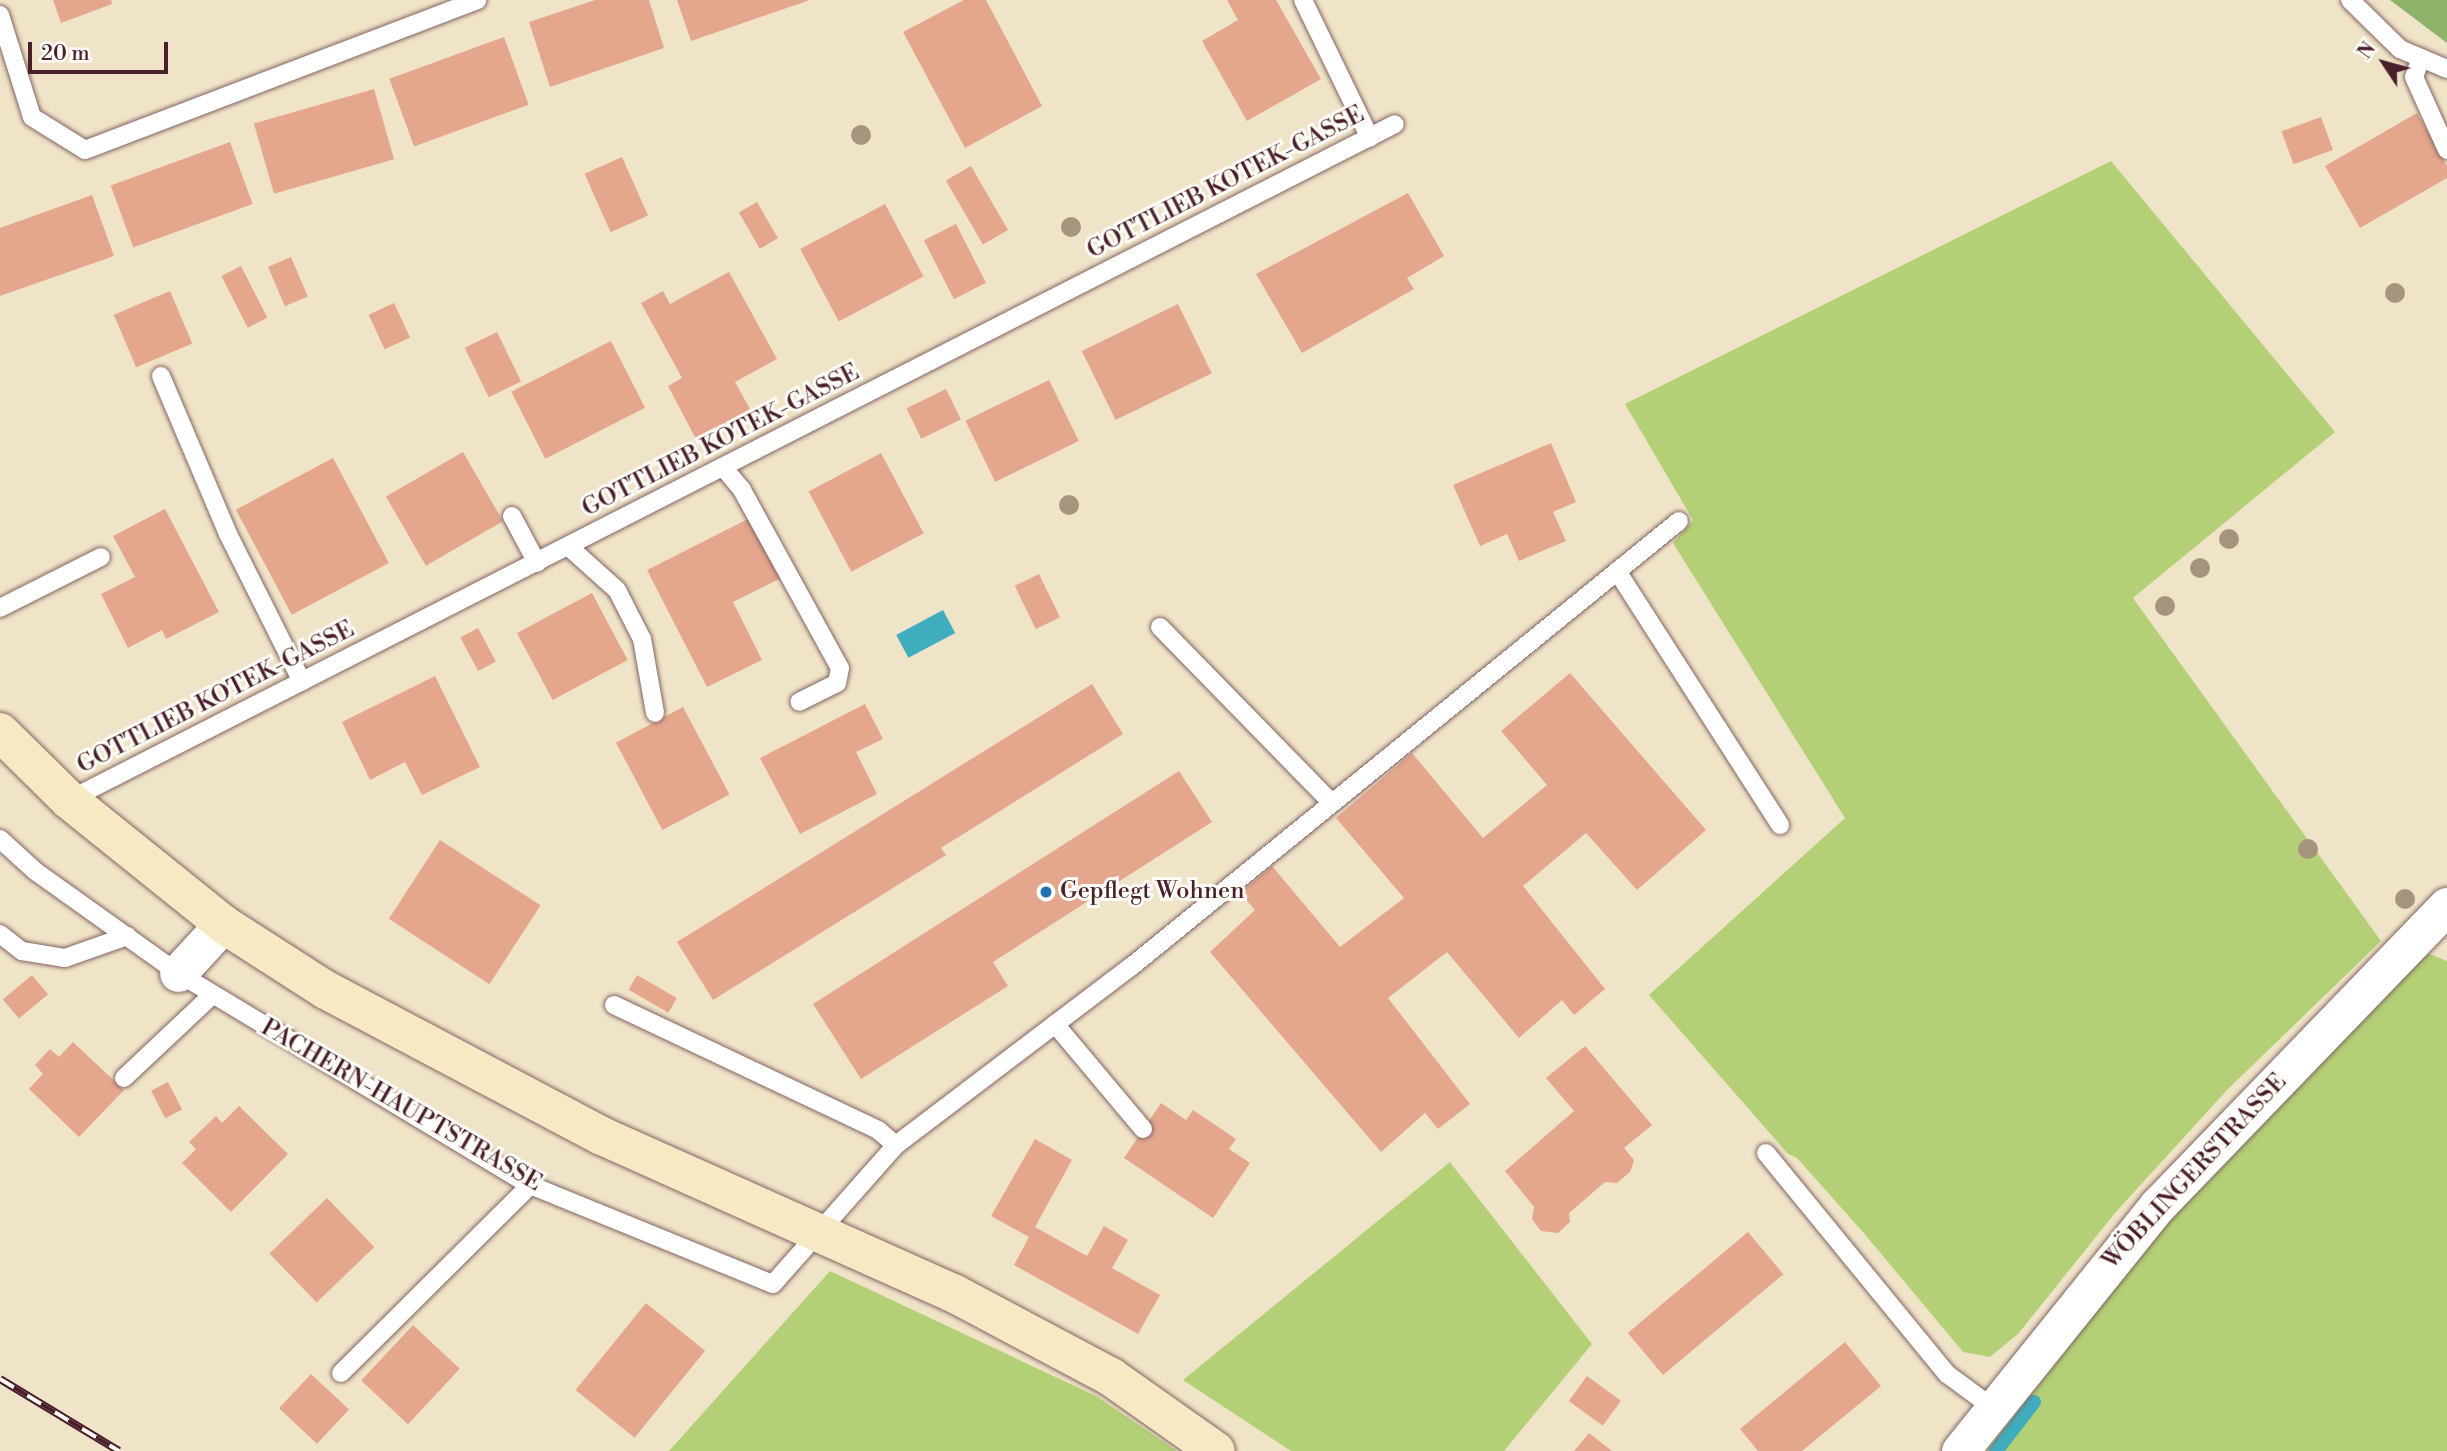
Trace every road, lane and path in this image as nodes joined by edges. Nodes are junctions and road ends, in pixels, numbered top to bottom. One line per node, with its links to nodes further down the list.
1 (477, 0): 4 (lane)
2 (1303, 0): 8 (lane)
3 (2350, 0): 5 (lane)
4 (0, 15)
5 (2421, 58): 6 (lane); 9 (lane)
6 (2447, 69)
7 (1395, 124): 8 (lane, GOTTLIEB KOTEK-GASSE)
8 (1370, 138): 11 (lane, GOTTLIEB KOTEK-GASSE)
9 (2447, 150)
10 (161, 376): 20 (lane)
11 (723, 467): 14 (lane, GOTTLIEB KOTEK-GASSE); 21 (lane)
12 (512, 516): 16 (lane)
13 (1679, 521): 17 (lane)
14 (569, 547): 16 (lane, GOTTLIEB KOTEK-GASSE); 22 (lane)
15 (102, 557): 18 (lane)
16 (537, 563): 20 (lane, GOTTLIEB KOTEK-GASSE)
17 (1617, 572): 25 (lane); 26 (lane)
18 (0, 608)
19 (1160, 627): 25 (lane)
20 (302, 682): 24 (lane, GOTTLIEB KOTEK-GASSE)
21 (799, 702)
22 (655, 713)
23 (0, 732): 24 (main road)
24 (69, 800): 29 (main road)
25 (1332, 803): 35 (lane)
26 (1780, 825)
27 (0, 839): 31 (lane, PACHERN-HAUPTSTRASSE)
28 (2447, 906): 43 (street, WÖBLINGERSTRASSE)
29 (223, 924): 32 (street); 41 (main road)
30 (0, 934): 31 (lane)
31 (127, 936): 32 (lane, PACHERN-HAUPTSTRASSE)
32 (178, 973): 33 (lane, PACHERN-HAUPTSTRASSE)
33 (213, 994): 36 (lane); 40 (lane, PACHERN-HAUPTSTRASSE)
34 (614, 1005): 38 (lane)
35 (1055, 1024): 37 (lane); 38 (lane)
36 (124, 1078)
37 (1143, 1129)
38 (896, 1145): 41 (lane)
39 (1766, 1153): 43 (lane)
40 (530, 1185): 41 (lane, PACHERN-HAUPTSTRASSE); 42 (lane)
41 (819, 1231): 44 (main road)
42 (341, 1373)
43 (1993, 1407): 45 (street, WÖBLINGERSTRASSE)
44 (1216, 1451)
45 (1959, 1451)

